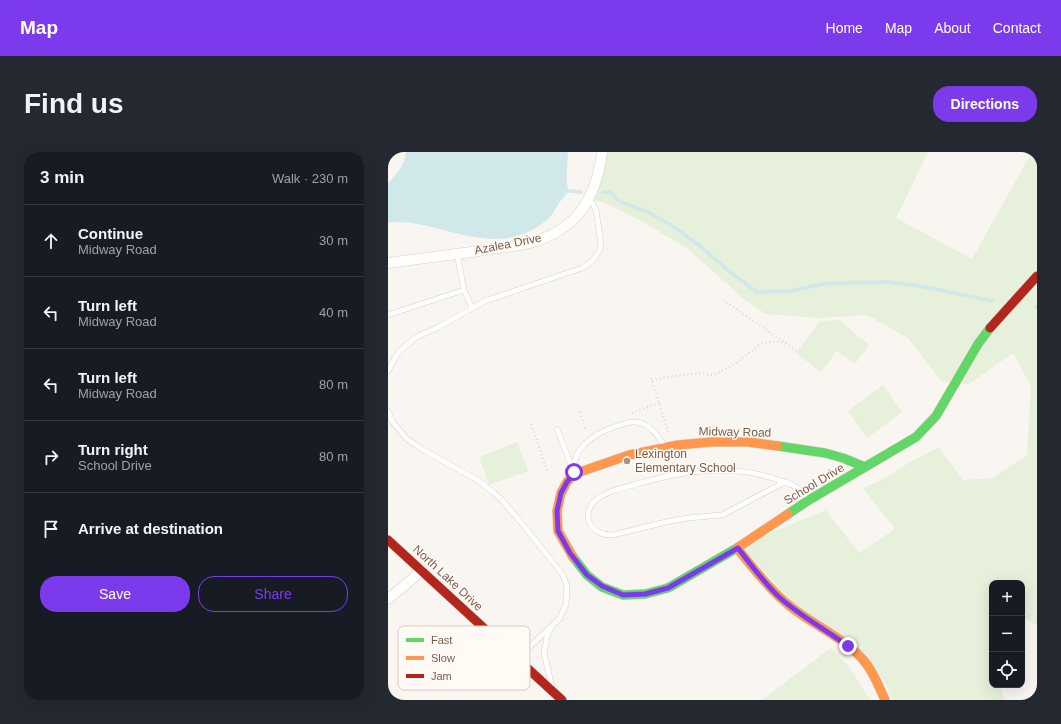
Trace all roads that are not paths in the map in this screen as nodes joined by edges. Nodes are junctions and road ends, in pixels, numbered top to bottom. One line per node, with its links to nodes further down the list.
1 (602, 152): 2 (street, Azalea Drive)
2 (588, 200): 3 (street, Azalea Drive); 7 (lane)
3 (457, 253): 4 (street, Azalea Drive); 6 (lane)
4 (388, 263)
5 (1037, 276): 13 (street, School Drive)
6 (464, 290): 7 (lane); 8 (lane)
7 (472, 308): 9 (lane)
8 (388, 315)
9 (388, 371)
10 (388, 411): 22 (lane)
11 (557, 429): 14 (lane)
12 (665, 448): 13 (street, Midway Road); 14 (street, Midway Road); 14 (lane)
13 (865, 467): 16 (street, School Drive)
14 (574, 473): 18 (street)
15 (785, 482): 15 (lane); 16 (lane)
16 (808, 500): 18 (street, School Drive)
17 (388, 540): 19 (street, North Lake Drive)
18 (738, 548): 27 (street)
19 (421, 570): 20 (street); 21 (street, North Lake Drive)
20 (388, 599)
21 (481, 626)
22 (552, 626): 23 (lane); 25 (lane)
23 (530, 647)
24 (530, 671): 25 (street, North Lake Drive)
25 (553, 692): 26 (street, North Lake Drive)
26 (562, 700)
27 (885, 700)

